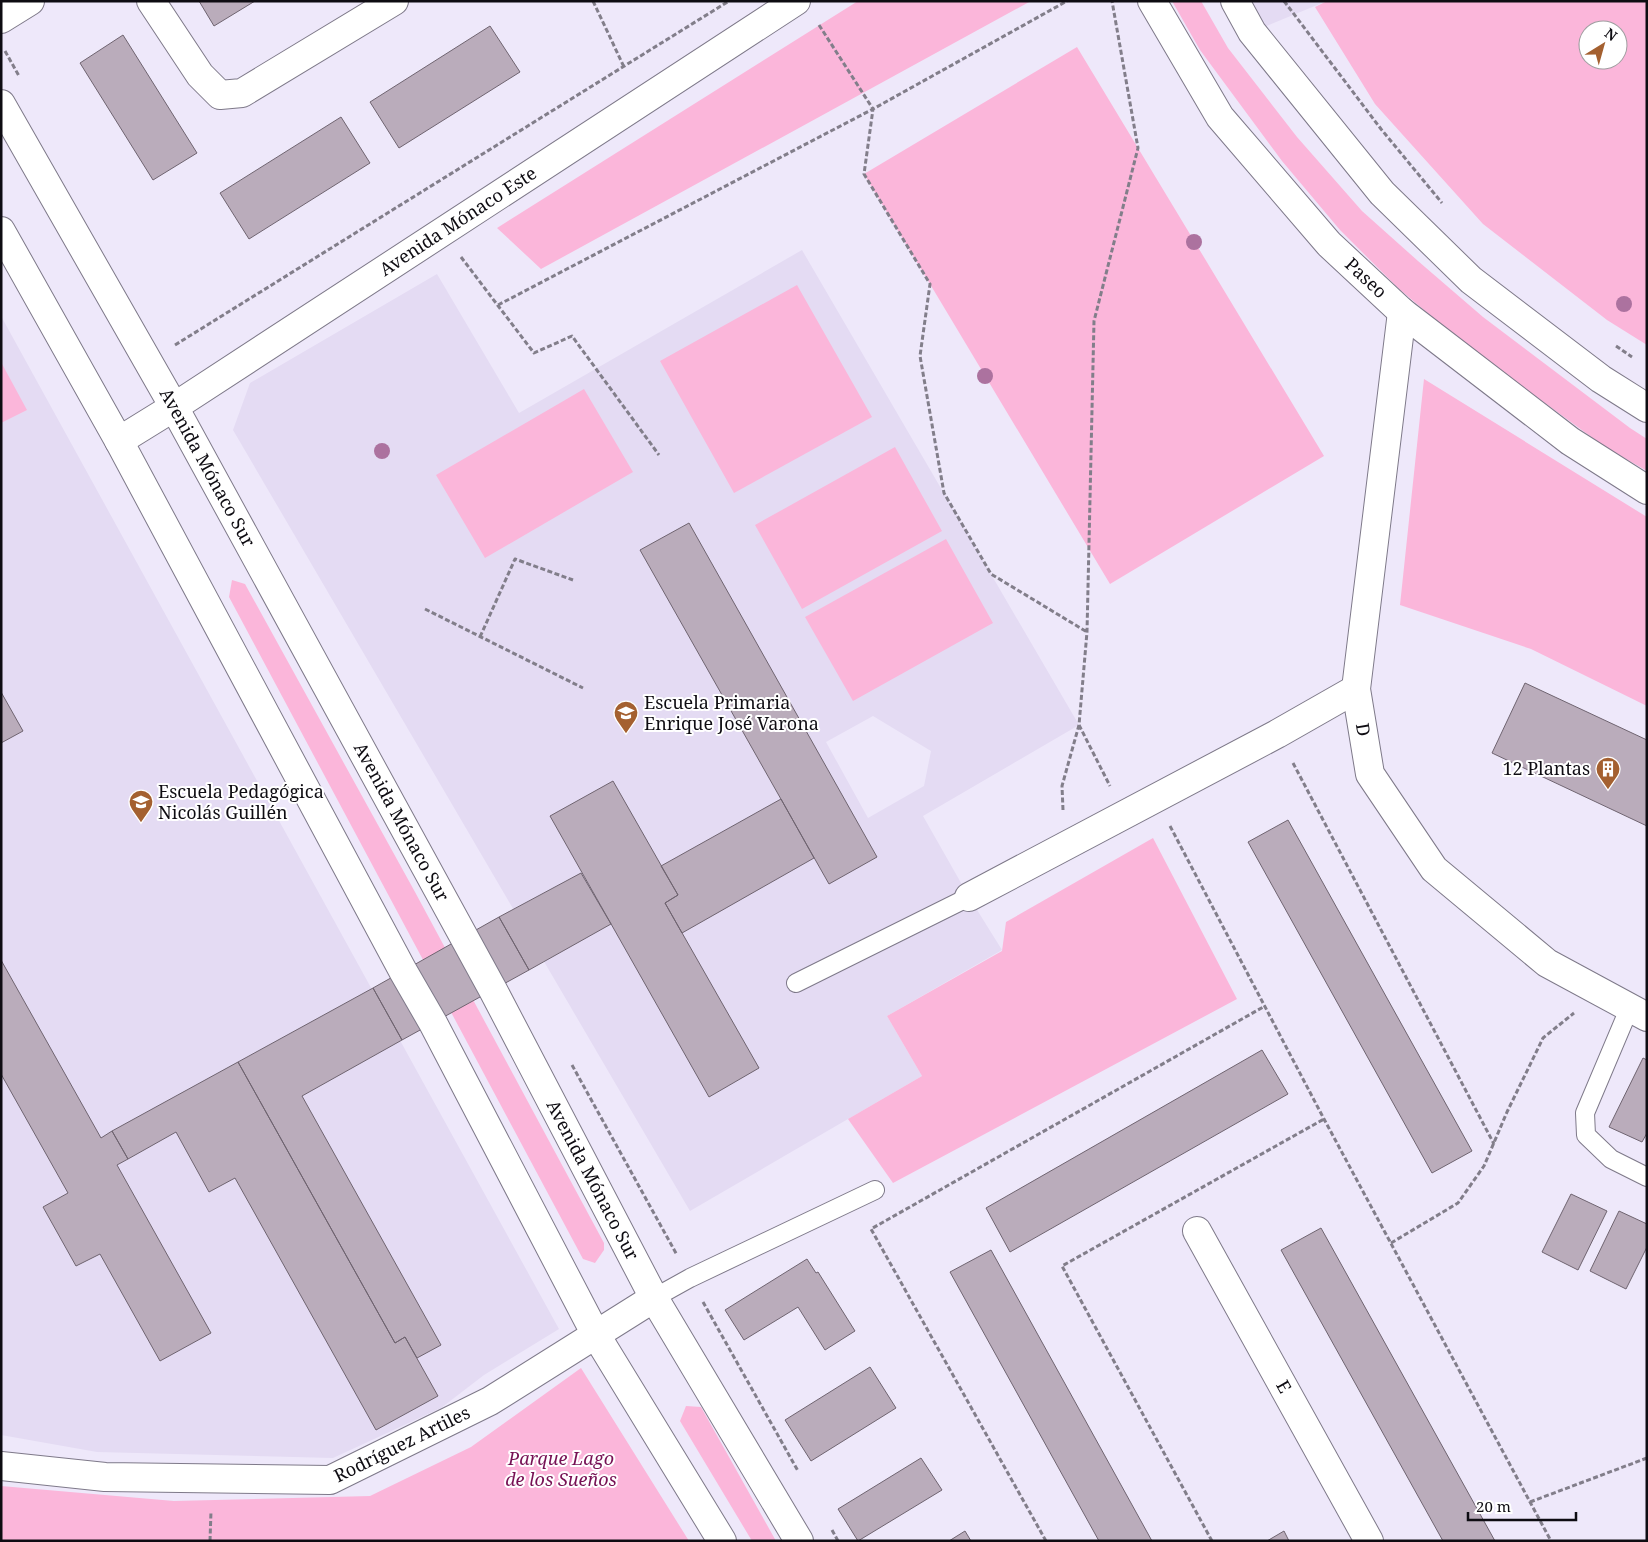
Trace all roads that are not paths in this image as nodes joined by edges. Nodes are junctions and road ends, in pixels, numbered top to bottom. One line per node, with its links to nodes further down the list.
1 (30, 1): 7 (street)
2 (151, 1): 3 (street)
3 (394, 1)
4 (1152, 1): 10 (street, Paseo)
5 (1234, 1): 12 (street)
6 (792, 8): 11 (street, Avenida Mónaco Este)
7 (1, 19)
8 (1, 104): 11 (street, Avenida Mónaco Sur)
9 (1, 231): 13 (street)
10 (1402, 312): 14 (street, Paseo); 15 (street, D)
11 (174, 407): 13 (street, Avenida Mónaco Este); 22 (street, Avenida Mónaco Sur)
12 (1647, 408)
13 (118, 441): 23 (street)
14 (1647, 490)
15 (1356, 689): 16 (street); 18 (street, D)
16 (969, 897): 17 (lane)
17 (796, 983)
18 (1638, 1013): 19 (lane)
19 (1647, 1176)
20 (875, 1190): 22 (lane)
21 (1197, 1231): 27 (street, E)
22 (654, 1298): 23 (street, Rodríguez Artiles); 26 (street, Avenida Mónaco Sur)
23 (596, 1334): 24 (street, Rodríguez Artiles); 25 (street)
24 (1, 1466)
25 (722, 1541)
26 (799, 1541)
27 (1369, 1541)

